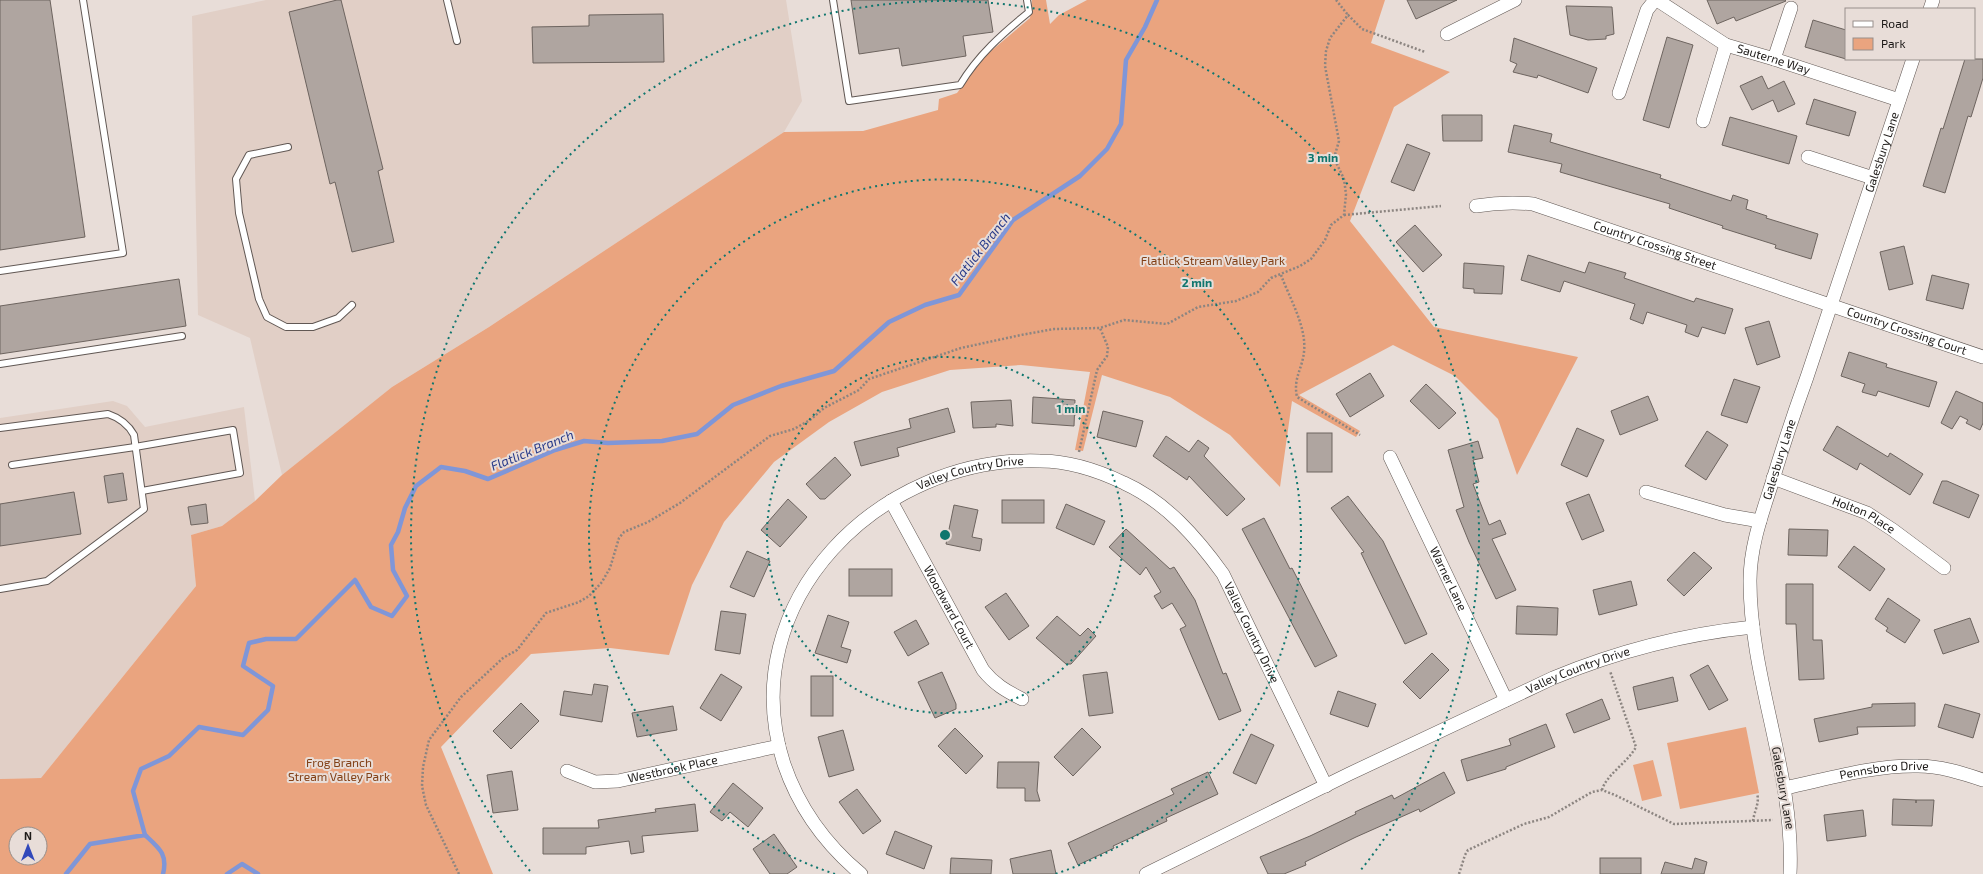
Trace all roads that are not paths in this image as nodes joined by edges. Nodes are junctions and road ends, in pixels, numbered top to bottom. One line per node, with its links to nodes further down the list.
1 (83, 0): 20 (lane)
2 (448, 0): 9 (lane)
3 (833, 0): 4 (lane)
4 (1027, 0)
5 (1515, 0): 8 (street)
6 (1656, 0): 10 (street, Sauterne Way); 13 (street)
7 (1791, 8): 11 (street)
8 (1447, 34)
9 (458, 41)
10 (1726, 45): 11 (street, Sauterne Way); 15 (street)
11 (1774, 59): 14 (street, Sauterne Way)
12 (1913, 60): 14 (street, Galesbury Lane)
13 (1619, 93)
14 (1900, 100): 18 (street, Galesbury Lane)
15 (1703, 121)
16 (288, 148): 21 (lane)
17 (1808, 157): 18 (street)
18 (1873, 178): 22 (street, Galesbury Lane)
19 (1476, 206): 22 (street, Country Crossing Street)
20 (0, 271)
21 (352, 305)
22 (1831, 305): 24 (street, Country Crossing Court); 30 (street, Galesbury Lane)
23 (182, 336): 25 (lane)
24 (1983, 357)
25 (0, 364)
26 (0, 428): 27 (lane)
27 (135, 447): 29 (lane); 31 (lane); 31 (lane)
28 (1390, 457): 39 (street, Warner Lane)
29 (12, 465)
30 (1773, 478): 34 (street, Galesbury Lane); 35 (street, Holton Place)
31 (142, 491): 36 (lane)
32 (1646, 492): 34 (street)
33 (891, 502): 38 (street, Woodward Court); 40 (street, Valley Country Drive); 43 (street, Valley Country Drive)
34 (1760, 521): 37 (street, Galesbury Lane)
35 (1944, 568)
36 (0, 589)
37 (1753, 627): 39 (street, Valley Country Drive); 44 (street, Galesbury Lane)
38 (1022, 699)
39 (1506, 700): 43 (street, Valley Country Drive)
40 (778, 746): 41 (street, Westbrook Place); 45 (street, Valley Country Drive)
41 (567, 770)
42 (1983, 780): 44 (street, Pennsboro Drive)
43 (1326, 786): 46 (street, Valley Country Drive)
44 (1785, 788): 47 (street, Galesbury Lane)
45 (861, 874)
46 (1146, 874)
47 (1790, 874)

